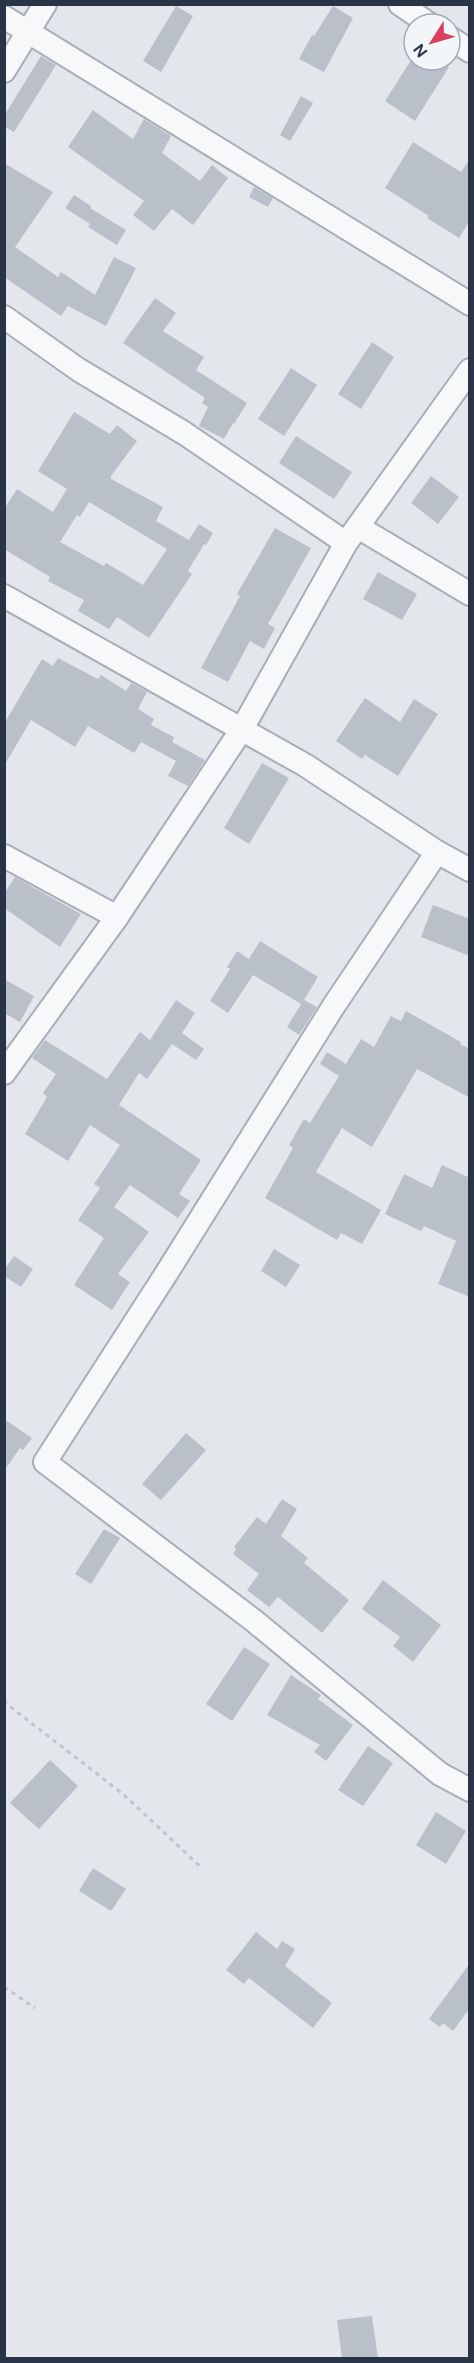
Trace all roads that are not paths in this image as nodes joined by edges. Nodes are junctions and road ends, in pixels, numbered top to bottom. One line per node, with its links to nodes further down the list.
1 (45, 4): 3 (street)
2 (4, 17): 3 (street)
3 (30, 32): 4 (street); 5 (street)
4 (4, 71)
5 (470, 304)
6 (4, 317): 8 (street)
7 (470, 370): 8 (street)
8 (352, 535): 9 (street); 11 (street)
9 (470, 594)
10 (4, 596): 11 (street)
11 (242, 729): 12 (street); 15 (street)
12 (437, 852): 14 (street); 17 (street)
13 (4, 856): 15 (street)
14 (470, 870)
15 (117, 917): 16 (street)
16 (4, 1073)
17 (470, 1790)

